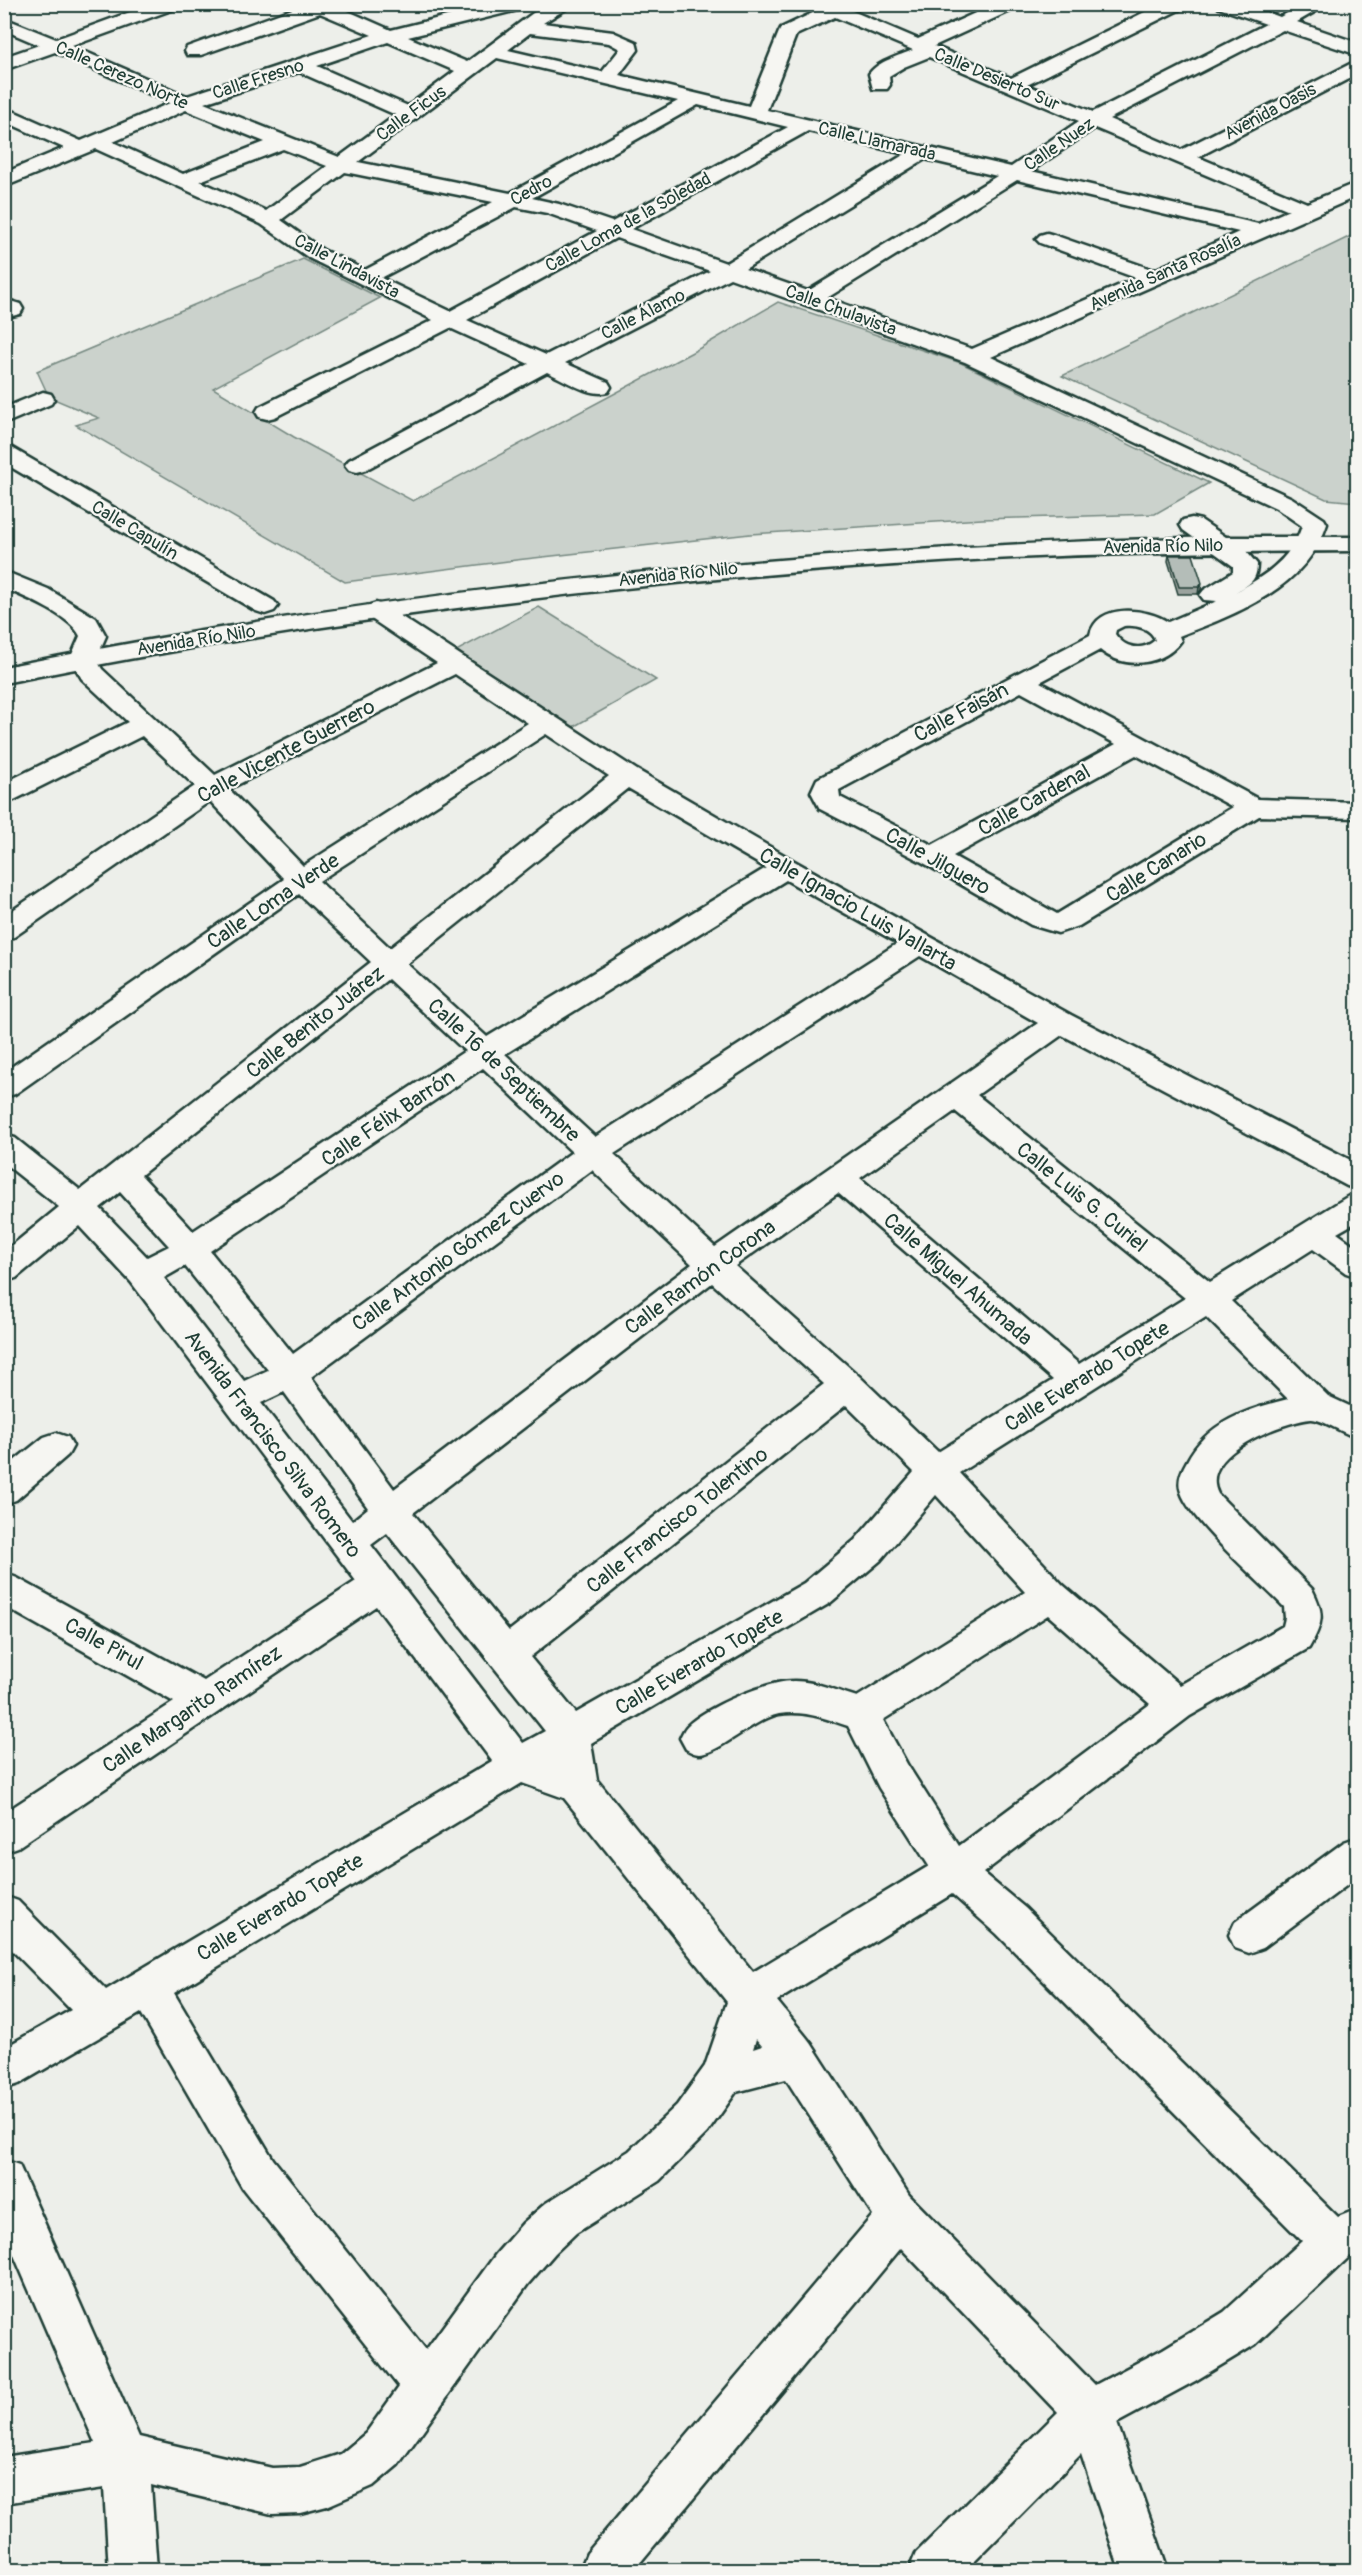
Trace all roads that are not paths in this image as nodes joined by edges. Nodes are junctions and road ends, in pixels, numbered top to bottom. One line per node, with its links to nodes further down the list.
1 (171, 4): 11 (street)
2 (1011, 4): 16 (street)
3 (1177, 4): 28 (street)
4 (1225, 4): 13 (street)
5 (1319, 4): 13 (street, Calle Nuez)
6 (519, 5): 10 (street); 14 (street, Calle Fresno)
7 (317, 6): 14 (street); 18 (street)
8 (834, 6): 16 (street, Calle Desierto Sur); 32 (street)
9 (109, 9): 11 (street)
10 (547, 14): 19 (street, Calle Ficus); 25 (street)
11 (128, 19): 15 (street)
12 (4, 23): 15 (street, Calle Cerezo Norte)
13 (1281, 24): 17 (street); 34 (street, Calle Nuez)
14 (388, 36): 21 (street, Calle Fresno); 23 (street)
15 (56, 46): 20 (street); 30 (street, Calle Cerezo Norte)
16 (923, 48): 24 (street, Calle Desierto Sur); 27 (street)
17 (1358, 49)
18 (194, 51)
19 (494, 52): 23 (street, Calle Ficus); 25 (street, Calle Llamarada)
20 (4, 64)
21 (300, 65): 30 (street, Calle Fresno); 33 (street)
22 (1358, 66): 39 (street, Avenida Oasis)
23 (469, 70): 33 (street, Calle Ficus)
24 (985, 74): 26 (street); 28 (street, Calle Desierto Sur)
25 (607, 78): 29 (street, Calle Llamarada)
26 (963, 84)
27 (880, 85)
28 (1011, 86): 34 (street, Calle Desierto Sur)
29 (695, 99): 32 (street, Calle Llamarada); 45 (street, Cedro)
30 (186, 103): 36 (street, Calle Cerezo Norte); 37 (street, Calle Fresno)
31 (4, 112): 37 (street)
32 (756, 113): 35 (street, Calle Llamarada)
33 (410, 114): 40 (street, Calle Ficus)
34 (1093, 120): 39 (street, Calle Desierto Sur); 41 (street, Calle Nuez)
35 (805, 125): 38 (street, Calle Llamarada); 48 (street, Calle Loma de la Soledad)
36 (283, 142): 40 (street, Calle Cerezo Norte); 42 (street)
37 (90, 145): 42 (street, Calle Lindavista); 43 (street, Calle Fresno)
38 (922, 152): 41 (street, Calle Llamarada); 51 (street, Calle Álamo)
39 (1183, 157): 46 (street, Calle Desierto Sur)
40 (341, 165): 45 (street, Calle Chulavista); 47 (street, Calle Ficus)
41 (1015, 173): 49 (street, Calle Llamarada); 54 (street, Calle Nuez)
42 (182, 180): 47 (street, Calle Lindavista)
43 (4, 181)
44 (1358, 188): 46 (street, Avenida Santa Rosalía)
45 (513, 200): 48 (street, Calle Chulavista); 52 (street, Cedro)
46 (1306, 210): 49 (street, Avenida Santa Rosalía)
47 (268, 220): 52 (street, Calle Lindavista)
48 (615, 230): 51 (street, Calle Chulavista); 55 (street, Calle Loma de la Soledad)
49 (1260, 231): 53 (street, Avenida Santa Rosalía)
50 (1047, 239): 53 (street)
51 (729, 270): 54 (street, Calle Chulavista); 57 (street, Calle Álamo)
52 (365, 278): 55 (street, Calle Lindavista)
53 (1154, 278): 56 (street, Avenida Santa Rosalía)
54 (810, 299): 56 (street, Calle Chulavista)
55 (450, 320): 57 (street, Calle Lindavista); 60 (street, Calle Loma de la Soledad)
56 (973, 357): 66 (street, Calle Chulavista)
57 (547, 363): 58 (street, Calle Lindavista); 63 (street, Calle Álamo)
58 (600, 387)
59 (43, 399): 61 (street)
60 (267, 412)
61 (7, 414)
62 (4, 453): 73 (street, Calle Capulín)
63 (357, 465)
64 (1192, 525): 66 (street, Avenida Río Nilo); 67 (street); 69 (street, Avenida Río Nilo)
65 (1358, 525): 66 (street, Avenida Río Nilo)
66 (1312, 534): 67 (street, Avenida Río Nilo); 68 (street, Avenida Río Nilo); 71 (street)
67 (1219, 544): 69 (street, Avenida Río Nilo); 70 (street)
68 (1358, 544)
69 (738, 558): 73 (street, Avenida Río Nilo); 74 (street, Avenida Río Nilo)
70 (1245, 564): 71 (street); 75 (street)
71 (1291, 565): 75 (street)
72 (4, 578): 77 (street, Calle 16 de Septiembre)
73 (266, 606): 77 (street, Avenida Río Nilo)
74 (376, 611): 77 (street, Avenida Río Nilo); 79 (street, Calle Ignacio Luis Vallarta)
75 (1156, 627): 76 (street, Calle Faisán); 76 (street)
76 (1109, 643): 81 (street, Calle Faisán)
77 (88, 647): 78 (street, Avenida Río Nilo); 80 (street, Avenida Río Nilo); 83 (street, Calle 16 de Septiembre)
78 (4, 654)
79 (455, 664): 82 (street, Calle Ignacio Luis Vallarta); 86 (street, Calle Vicente Guerrero)
80 (4, 675)
81 (1028, 685): 84 (street); 87 (street, Calle Faisán)
82 (547, 722): 85 (street, Calle Ignacio Luis Vallarta); 93 (street, Calle Loma Verde)
83 (146, 724): 86 (street, Calle 16 de Septiembre); 88 (street)
84 (1136, 744): 89 (street); 91 (street, Calle Cardenal)
85 (627, 776): 92 (street, Calle Ignacio Luis Vallarta); 97 (street, Calle Benito Juárez)
86 (212, 787): 93 (street, Calle 16 de Septiembre); 95 (street, Calle Vicente Guerrero)
87 (824, 792): 91 (street, Calle Jilguero)
88 (4, 794)
89 (1253, 807): 90 (street); 94 (street, Calle Canario)
90 (1358, 810)
91 (932, 856): 94 (street, Calle Jilguero)
92 (786, 868): 96 (street, Calle Ignacio Luis Vallarta); 99 (street, Calle Félix Barrón)
93 (301, 880): 97 (street, Calle 16 de Septiembre); 100 (street, Calle Loma Verde)
94 (1058, 924)
95 (4, 930)
96 (918, 944): 98 (street, Calle Ignacio Luis Vallarta); 103 (street, Calle Antonio Gómez Cuervo)
97 (389, 963): 99 (street, Calle 16 de Septiembre); 104 (street, Calle Benito Juárez)
98 (1060, 1022): 101 (street, Calle Ramón Corona); 106 (street, Calle Ignacio Luis Vallarta)
99 (486, 1052): 103 (street, Calle 16 de Septiembre); 110 (street, Calle Félix Barrón)
100 (4, 1087)
101 (956, 1095): 105 (street, Calle Ramón Corona); 115 (street, Calle Luis G. Curiel)
102 (4, 1146): 108 (street, Avenida Francisco Silva Romero)
103 (593, 1153): 111 (street, Calle 16 de Septiembre); 116 (street, Calle Antonio Gómez Cuervo)
104 (121, 1174): 108 (street, Calle Benito Juárez); 110 (street)
105 (839, 1177): 111 (street, Calle Ramón Corona); 117 (street, Calle Miguel Ahumada)
106 (1358, 1178)
107 (1358, 1205): 109 (street, Calle Everardo Topete)
108 (80, 1206): 113 (street, Calle Benito Juárez); 114 (street, Avenida Francisco Silva Romero)
109 (1314, 1233): 112 (street); 115 (street, Calle Everardo Topete)
110 (190, 1250): 114 (street, Calle Félix Barrón); 116 (street)
111 (713, 1265): 118 (street, Calle 16 de Septiembre); 125 (street, Calle Ramón Corona)
112 (1358, 1265)
113 (4, 1270)
114 (143, 1275): 119 (street, Avenida Francisco Silva Romero)
115 (1208, 1299): 117 (street, Calle Everardo Topete); 120 (street, Calle Luis G. Curiel)
116 (290, 1374): 119 (street, Calle Antonio Gómez Cuervo); 125 (street)
117 (1078, 1382): 123 (street, Calle Everardo Topete)
118 (847, 1385): 123 (street, Calle 16 de Septiembre); 130 (street, Calle Francisco Tolentino)
119 (239, 1399): 126 (street, Avenida Francisco Silva Romero)
120 (1316, 1405): 121 (street, Calle Luis G. Curiel); 132 (street)
121 (1358, 1425)
122 (56, 1446): 124 (street)
123 (935, 1472): 129 (street, Calle 16 de Septiembre); 134 (street, Calle Everardo Topete)
124 (4, 1490)
125 (391, 1512): 126 (street, Calle Ramón Corona); 130 (street)
126 (348, 1543): 127 (street, Avenida Francisco Silva Romero)
127 (380, 1584): 131 (street, Calle Margarito Ramírez); 136 (street, Avenida Francisco Silva Romero)
128 (4, 1588): 131 (street, Calle Pirul)
129 (1050, 1595): 132 (street, Calle 16 de Septiembre); 133 (street)
130 (506, 1655): 134 (street)
131 (204, 1700): 138 (street, Calle Margarito Ramírez)
132 (1177, 1705): 140 (street)
133 (861, 1714): 135 (street); 140 (street)
134 (571, 1735): 136 (street, Calle Everardo Topete); 137 (street)
135 (699, 1738)
136 (518, 1765): 137 (street); 143 (street, Calle Everardo Topete)
137 (578, 1785): 144 (street)
138 (4, 1835)
139 (1358, 1854): 142 (street)
140 (954, 1872): 144 (street); 151 (street)
141 (4, 1914): 145 (street)
142 (1249, 1935)
143 (148, 1987): 145 (street, Calle Everardo Topete); 152 (street)
144 (749, 1996): 146 (street); 148 (street)
145 (102, 2014): 147 (street, Calle Everardo Topete)
146 (796, 2056): 148 (street); 150 (street)
147 (4, 2070)
148 (723, 2076): 152 (street)
149 (4, 2180): 154 (street)
150 (900, 2217): 153 (street); 157 (street)
151 (1345, 2236): 153 (street)
152 (427, 2387): 154 (street)
153 (1090, 2412): 158 (street); 159 (street)
154 (126, 2461): 155 (street); 156 (street)
155 (4, 2480)
156 (133, 2571)
157 (604, 2571)
158 (933, 2571)
159 (1144, 2571)

